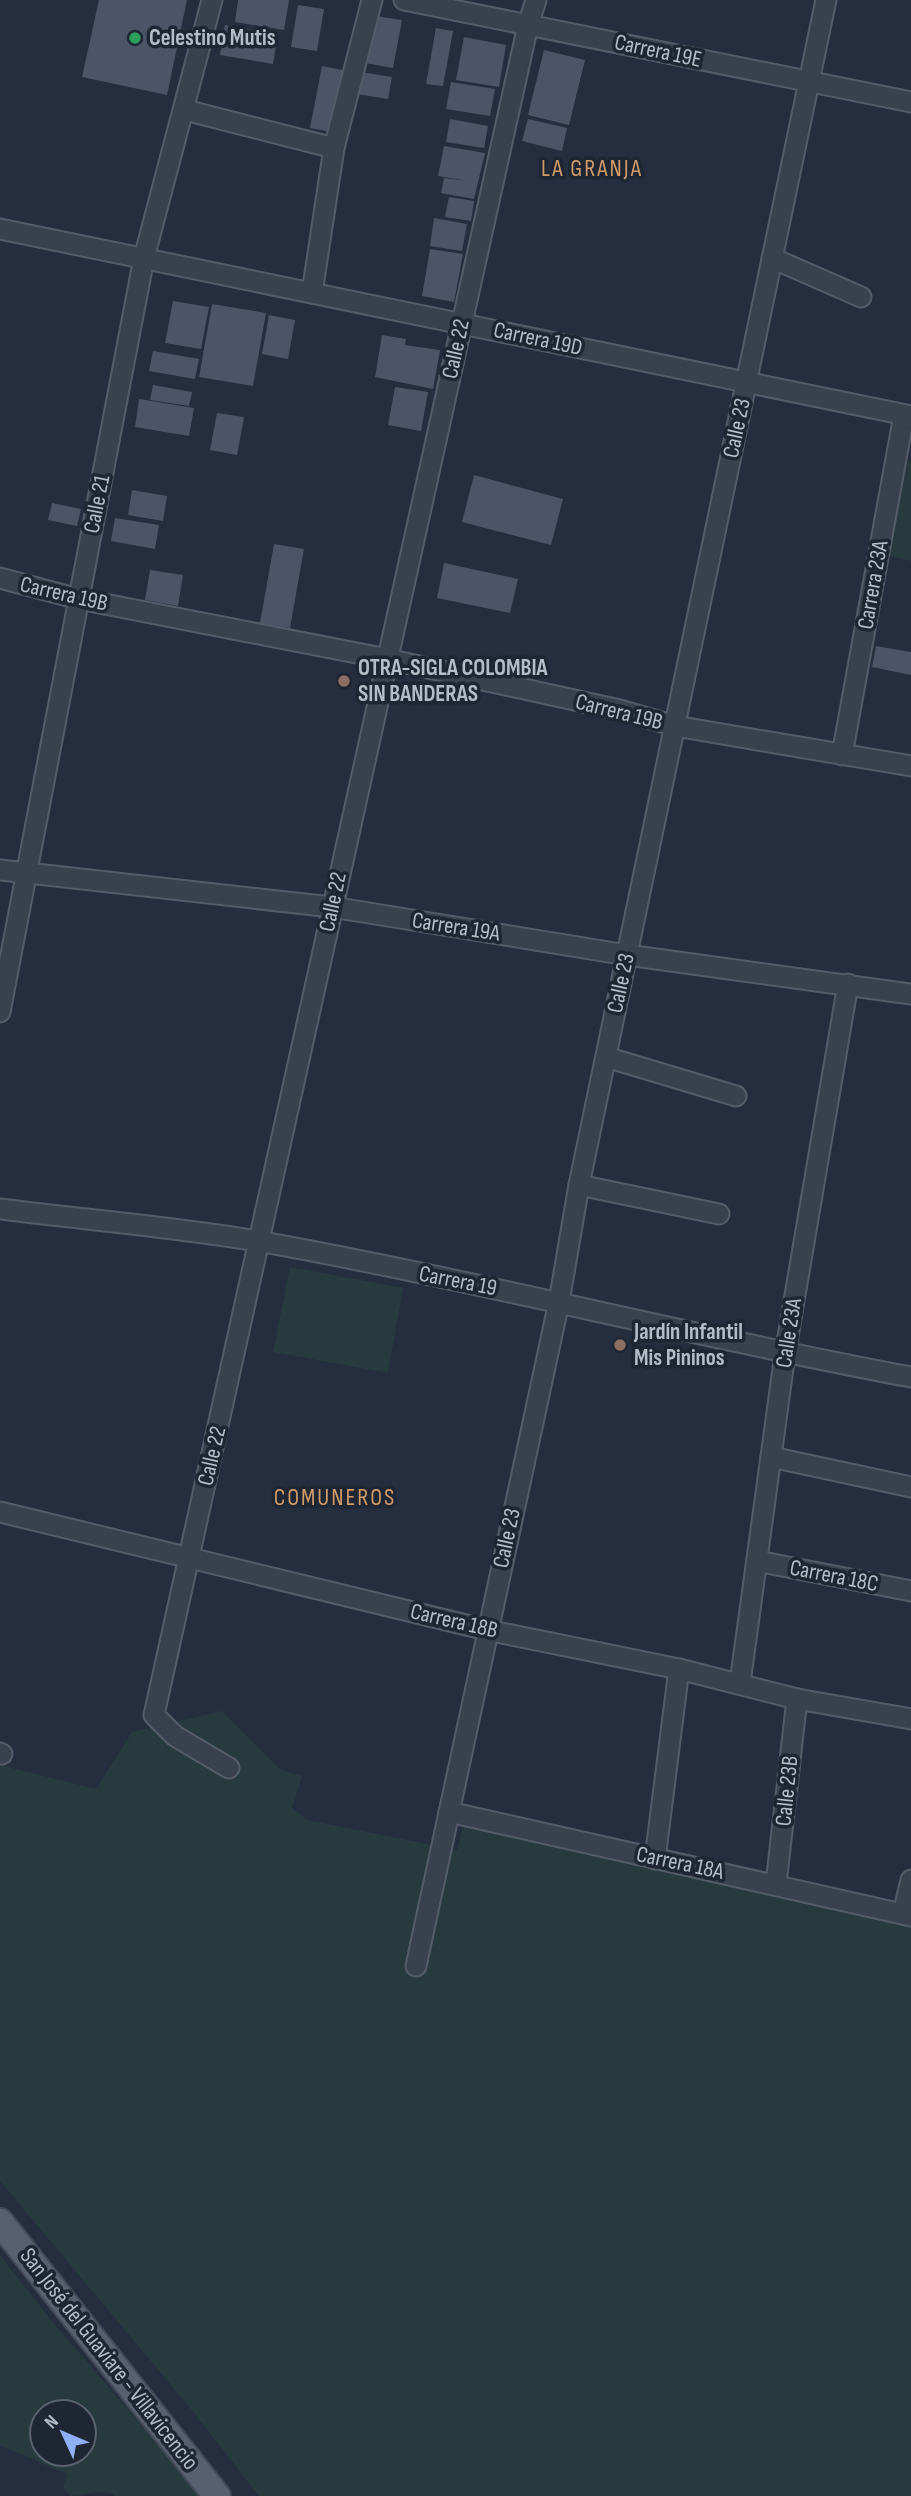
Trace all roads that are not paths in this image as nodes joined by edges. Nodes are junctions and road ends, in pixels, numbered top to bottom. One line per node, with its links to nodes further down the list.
1 (212, 0): 9 (street, Calle 21)
2 (372, 0): 10 (street)
3 (404, 0): 6 (street, Carrera 19E)
4 (536, 0): 6 (street, Calle 22)
5 (826, 0): 7 (street, Calle 23)
6 (528, 24): 7 (street, Carrera 19E); 16 (street, Calle 22)
7 (809, 82): 8 (street, Carrera 19E); 13 (street, Calle 23)
8 (911, 102)
9 (184, 110): 10 (street); 12 (street, Calle 21)
10 (334, 148): 14 (street)
11 (0, 229): 12 (street, Carrera 19D)
12 (144, 258): 14 (street, Carrera 19D); 20 (street, Calle 21)
13 (772, 258): 15 (street); 17 (street, Calle 23)
14 (312, 293): 16 (street, Carrera 19D)
15 (861, 297)
16 (461, 324): 17 (street, Carrera 19D); 21 (street, Calle 22)
17 (747, 382): 18 (street, Carrera 19D); 22 (street, Calle 23)
18 (907, 416): 23 (street, Carrera 23A)
19 (0, 578): 20 (street, Carrera 19B)
20 (79, 598): 21 (street, Carrera 19B); 26 (street, Calle 21)
21 (387, 659): 22 (street, Carrera 19B); 27 (street, Calle 22)
22 (675, 726): 23 (street, Carrera 19B); 28 (street, Calle 23)
23 (842, 755): 24 (street, Carrera 19B)
24 (911, 766)
25 (0, 870): 26 (street, Carrera 19A)
26 (27, 874): 27 (street, Carrera 19A); 31 (street, Calle 21)
27 (332, 907): 28 (street, Carrera 19A); 37 (street, Calle 22)
28 (627, 955): 29 (street, Carrera 19A); 32 (street, Calle 23)
29 (848, 984): 30 (street, Carrera 19A); 39 (street, Calle 23A)
30 (911, 994)
31 (0, 1012)
32 (606, 1058): 33 (street); 34 (street, Calle 23)
33 (736, 1096)
34 (579, 1185): 36 (street); 38 (street, Calle 23)
35 (0, 1209): 37 (street, Carrera 19)
36 (719, 1214)
37 (261, 1242): 38 (street, Carrera 19); 44 (street, Calle 22)
38 (559, 1301): 39 (street, Carrera 19); 47 (street, Calle 23)
39 (785, 1354): 40 (street, Carrera 19); 41 (street, Calle 23A)
40 (911, 1377)
41 (771, 1457): 42 (street); 45 (street, Calle 23A)
42 (911, 1487)
43 (0, 1512): 44 (street, Carrera 18B)
44 (188, 1558): 47 (street, Carrera 18B); 52 (street, Calle 22)
45 (757, 1561): 46 (street, Carrera 18C); 49 (street, Calle 23A)
46 (911, 1591)
47 (487, 1630): 48 (street, Carrera 18B); 53 (street, Calle 23)
48 (679, 1669): 49 (street, Carrera 18B); 54 (street)
49 (740, 1683): 50 (street, Carrera 18B)
50 (797, 1699): 51 (street, Carrera 18B); 56 (street, Calle 23B)
51 (911, 1719)
52 (229, 1768)
53 (449, 1812): 54 (street, Carrera 18A); 58 (street, Calle 23)
54 (655, 1858): 56 (street, Carrera 18A)
55 (911, 1880): 57 (street)
56 (776, 1884): 57 (street, Carrera 18A)
57 (907, 1915)
58 (416, 1966)
59 (0, 2222): 60 (main road, San José del Guaviare - Villavicencio)
60 (218, 2496)

